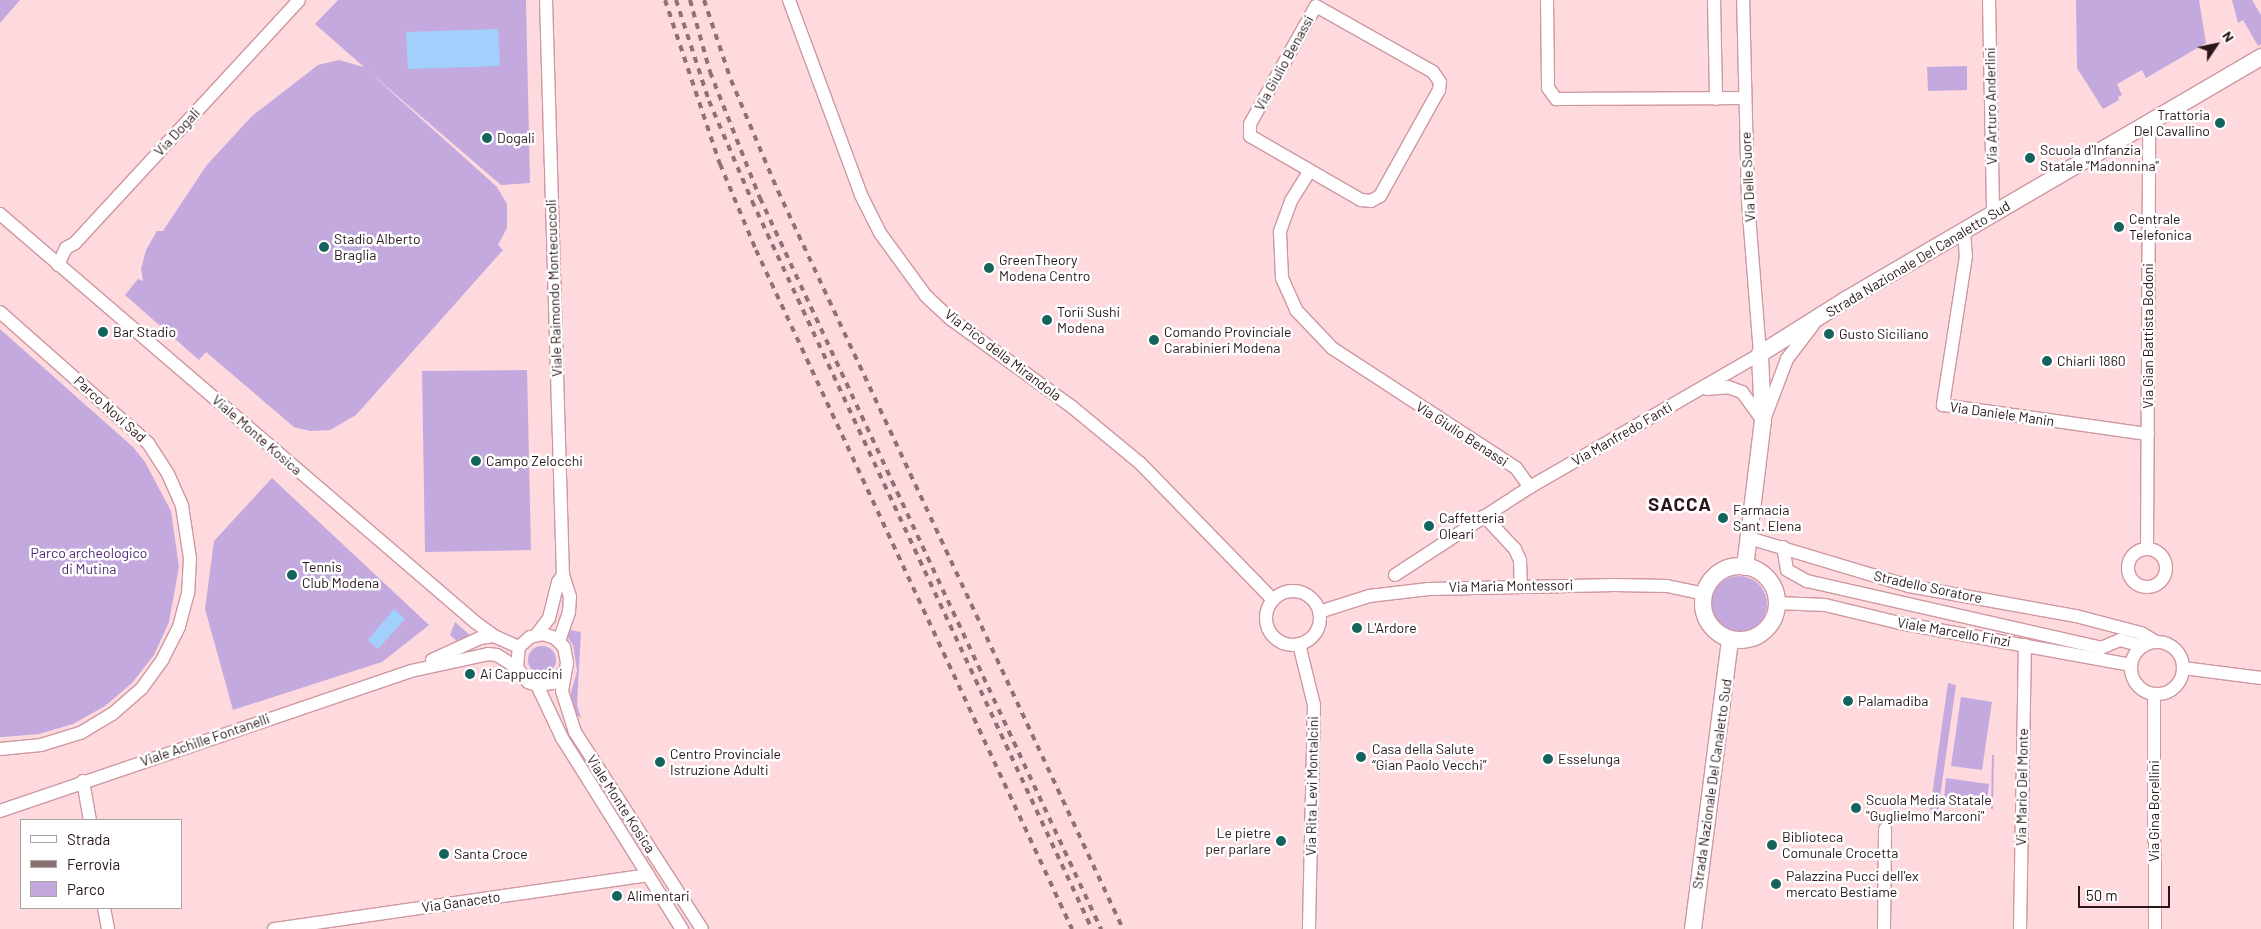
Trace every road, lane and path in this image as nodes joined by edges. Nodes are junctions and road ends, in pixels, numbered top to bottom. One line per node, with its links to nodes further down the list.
1 (299, 0): 16 (street, Via Dogali)
2 (546, 0): 30 (street, Viale Raimondo Montecuccoli)
3 (789, 0): 33 (street, Via Pico della Mirandola)
4 (1547, 0): 10 (street)
5 (1714, 0): 10 (street)
6 (1743, 0): 9 (street, Via Delle Suore)
7 (1988, 0): 13 (street, Via Arturo Anderlini)
8 (2261, 56): 11 (main road, Strada Nazionale Del Canaletto Sud)
9 (1745, 98): 10 (street); 19 (street, Via Delle Suore)
10 (1716, 99)
11 (2149, 122): 13 (main road, Strada Nazionale Del Canaletto Sud); 22 (street, Via Gian Battista Bodoni)
12 (1309, 172): 12 (street, Via Giulio Benassi); 23 (street, Via Giulio Benassi)
13 (1994, 213): 15 (main road, Strada Nazionale Del Canaletto Sud)
14 (0, 214): 16 (street, Viale Monte Kosica)
15 (1964, 230): 18 (main road, Strada Nazionale Del Canaletto Sud); 22 (street, Via Daniele Manin)
16 (58, 265): 38 (street, Viale Monte Kosica)
17 (0, 312): 54 (street, Parco Novi Sad)
18 (1818, 320): 19 (main road, Strada Nazionale Del Canaletto Sud); 21 (street)
19 (1760, 354): 20 (street, Via Manfredo Fanti); 21 (main road)
20 (1699, 390): 21 (street); 23 (street, Via Manfredo Fanti)
21 (1763, 421): 25 (main road)
22 (2148, 434): 27 (street, Via Gian Battista Bodoni)
23 (1530, 486): 24 (street, Via Manfredo Fanti)
24 (1484, 516): 29 (street, Via Manfredo Fanti); 31 (street)
25 (1748, 538): 26 (street, Stradello Soratore); 28 (main road)
26 (1783, 546): 36 (street, Stradello Soratore); 40 (street, Stradello Soratore)
27 (2147, 549)
28 (1745, 567): 32 (main road); 34 (main road)
29 (1396, 574)
30 (563, 575): 37 (street, Viale Raimondo Montecuccoli); 41 (street, Viale Raimondo Montecuccoli)
31 (1521, 585): 32 (street, Via Maria Montessori); 35 (street, Via Maria Montessori)
32 (1704, 594): 39 (main road)
33 (1273, 600): 35 (street); 42 (street)
34 (1777, 603): 39 (main road); 44 (street, Viale Marcello Finzi)
35 (1319, 612): 42 (street)
36 (2076, 616): 40 (street, Stradello Soratore); 43 (street, Stradello Soratore)
37 (538, 634): 41 (street); 45 (street)
38 (494, 636): 45 (street, Viale Monte Kosica); 49 (street, Viale Achille Fontanelli)
39 (1730, 639): 67 (main road, Strada Nazionale Del Canaletto Sud)
40 (2120, 640): 43 (street, Stradello Soratore)
41 (559, 641): 50 (street, Viale Monte Kosica)
42 (1299, 644): 66 (street, Via Rita Levi Montalcini)
43 (2149, 644): 46 (street); 48 (street)
44 (2025, 645): 46 (street, Viale Marcello Finzi); 69 (street, Via Mario Del Monte)
45 (519, 647): 47 (street)
46 (2131, 665): 53 (street)
47 (517, 668): 49 (street, Viale Achille Fontanelli); 52 (street, Viale Monte Kosica)
48 (2183, 668): 51 (street); 53 (street)
49 (411, 671): 55 (street, Viale Achille Fontanelli)
50 (565, 671): 52 (street); 65 (street, Viale Monte Kosica)
51 (2261, 678)
52 (537, 685): 59 (street, Viale Monte Kosica)
53 (2154, 694): 70 (street, Via Gina Borellini)
54 (0, 749)
55 (84, 781): 56 (street, Viale Achille Fontanelli); 57 (street)
56 (0, 811)
57 (90, 819)
58 (1884, 829): 68 (street)
59 (648, 875): 61 (street, Via Ganaceto); 64 (street, Viale Monte Kosica)
60 (104, 909): 62 (street)
61 (357, 923): 63 (street, Via Ganaceto)
62 (108, 929)
63 (274, 929)
64 (682, 929)
65 (702, 929)
66 (1309, 929)
67 (1692, 929)
68 (1884, 929)
69 (2020, 929)
70 (2155, 929)

